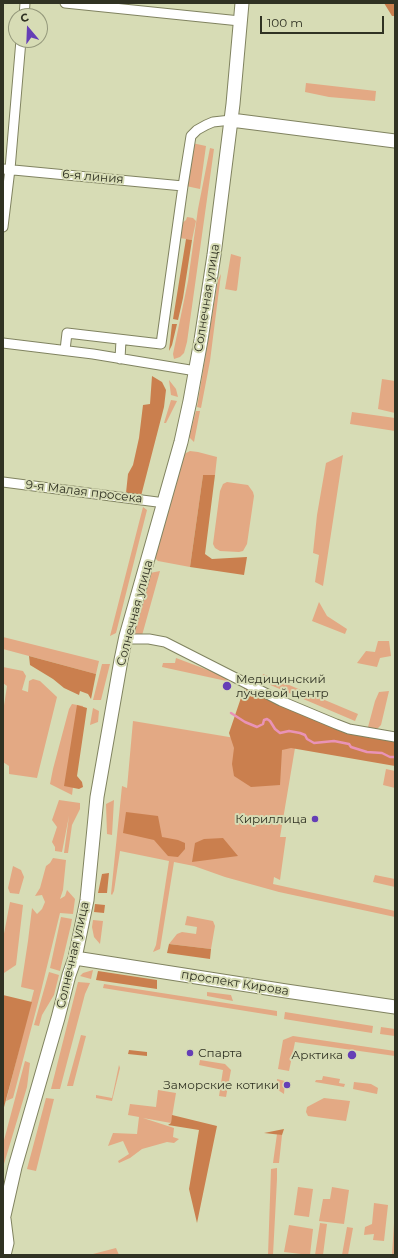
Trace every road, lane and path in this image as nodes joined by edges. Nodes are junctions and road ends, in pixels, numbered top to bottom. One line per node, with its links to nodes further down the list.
1 (65, 3): 3 (street)
2 (242, 3): 3 (main road, Солнечная улица)
3 (240, 21): 5 (main road, Солнечная улица)
4 (20, 48): 7 (street)
5 (231, 120): 6 (main road); 8 (street); 14 (main road, Солнечная улица)
6 (395, 141)
7 (6, 169): 8 (street, 6-я линия); 9 (street)
8 (183, 186): 10 (street)
9 (3, 227)
10 (121, 340): 12 (street); 13 (street)
11 (3, 342): 12 (street)
12 (65, 350): 13 (street)
13 (120, 359): 14 (street)
14 (196, 371): 16 (main road, Солнечная улица)
15 (3, 482): 16 (street, 9-я Малая просека)
16 (165, 503): 17 (main road, Солнечная улица)
17 (126, 636): 18 (street); 19 (main road, Солнечная улица)
18 (395, 737)
19 (75, 958): 20 (main road, проспект Кирова); 21 (main road, Солнечная улица)
20 (395, 1007)
21 (3, 1219): 22 (main road, Солнечная улица)
22 (4, 1255)

